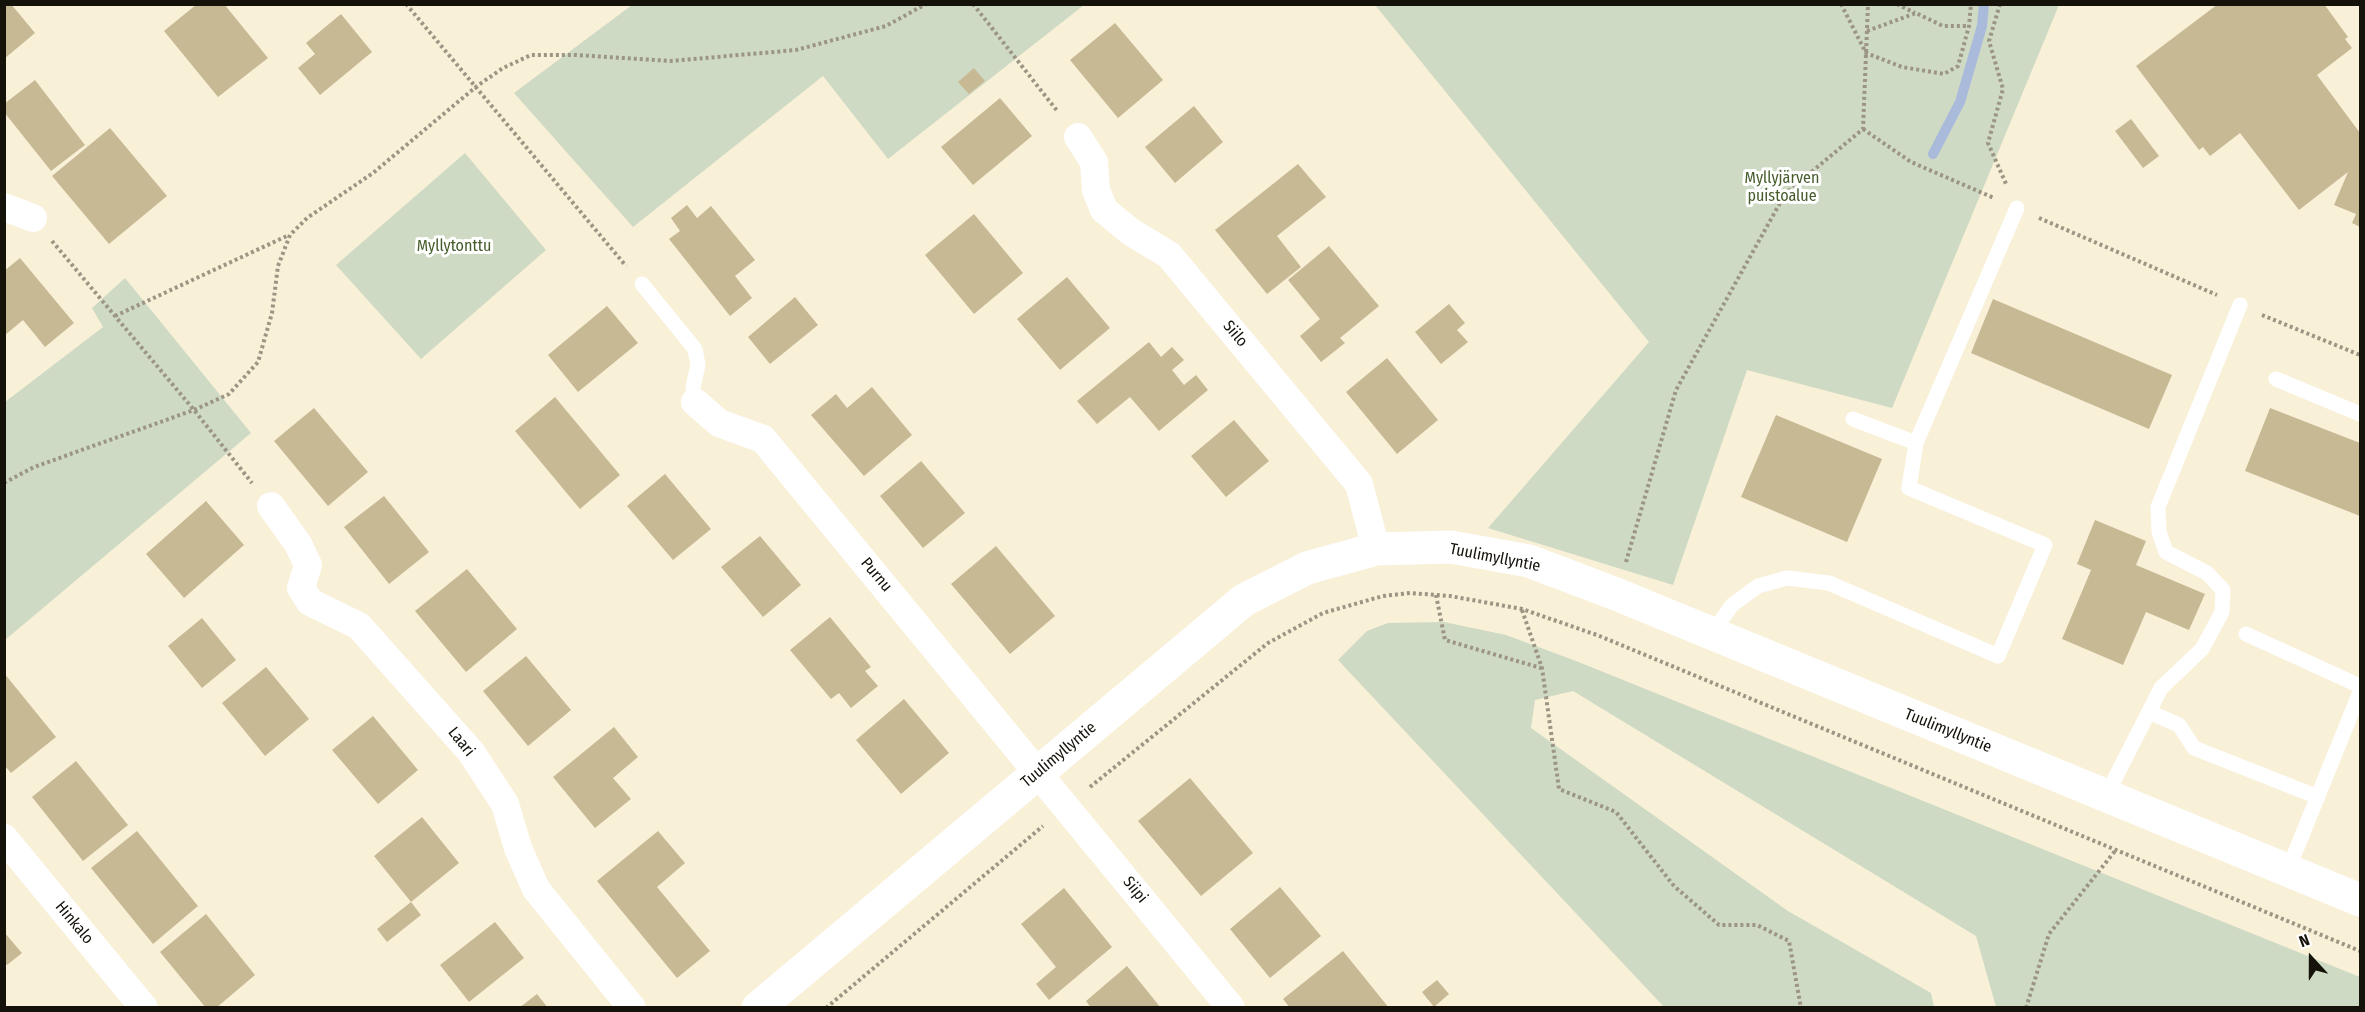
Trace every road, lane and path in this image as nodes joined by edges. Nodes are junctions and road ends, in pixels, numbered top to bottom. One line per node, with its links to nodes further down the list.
1 (406, 4): 14 (path)
2 (926, 4): 14 (path)
3 (973, 4): 16 (path)
4 (1840, 4): 13 (path)
5 (1868, 4): 12 (path)
6 (1897, 4): 10 (path)
7 (1965, 4): 9 (path)
8 (2000, 4): 18 (path)
9 (1971, 7): 11 (path)
10 (1916, 13): 11 (path); 12 (path)
11 (1969, 26): 13 (path)
12 (1867, 31): 13 (path)
13 (1866, 53): 15 (path)
14 (477, 86): 20 (path); 21 (path)
15 (1863, 129): 18 (path); 34 (path)
16 (1078, 137): 33 (street, Siilo)
17 (4, 207): 19 (street)
18 (2017, 208): 22 (path); 30 (lane)
19 (33, 218): 23 (path)
20 (290, 235): 23 (path); 27 (path)
21 (642, 284): 26 (lane)
22 (2240, 305): 24 (path); 43 (lane)
23 (115, 316): 27 (path)
24 (2361, 355)
25 (2276, 379): 28 (lane)
26 (695, 402): 44 (street, Purnu)
27 (194, 410): 31 (path); 32 (path)
28 (2361, 414)
29 (1853, 419): 30 (lane)
30 (1916, 443): 37 (lane)
31 (4, 483)
32 (271, 506): 54 (street, Laari)
33 (1376, 549): 34 (street, Tuulimyllyntie); 44 (street, Tuulimyllyntie)
34 (1616, 594): 37 (street, Tuulimyllyntie); 39 (path)
35 (1436, 595): 36 (path); 40 (path); 47 (path)
36 (1522, 609): 39 (path); 40 (path)
37 (1712, 633): 45 (street, Tuulimyllyntie)
38 (2246, 634): 41 (lane)
39 (1598, 635): 49 (path)
40 (1542, 669): 58 (path)
41 (2361, 687)
42 (2361, 692): 46 (lane)
43 (2149, 712): 45 (lane); 46 (lane)
44 (1038, 772): 47 (street, Siipi); 55 (street, Tuulimyllyntie)
45 (2106, 796): 50 (street, Tuulimyllyntie)
46 (2318, 796): 50 (lane)
47 (1066, 806): 56 (path); 57 (street, Siipi)
48 (4, 838): 53 (street, Hinkalo)
49 (2115, 851): 52 (path); 59 (path)
50 (2288, 870): 51 (street, Tuulimyllyntie)
51 (2361, 900)
52 (2361, 951)
53 (144, 1008)
54 (632, 1008)
55 (758, 1008)
56 (826, 1008)
57 (1231, 1008)
58 (1801, 1008)
59 (2026, 1008)

